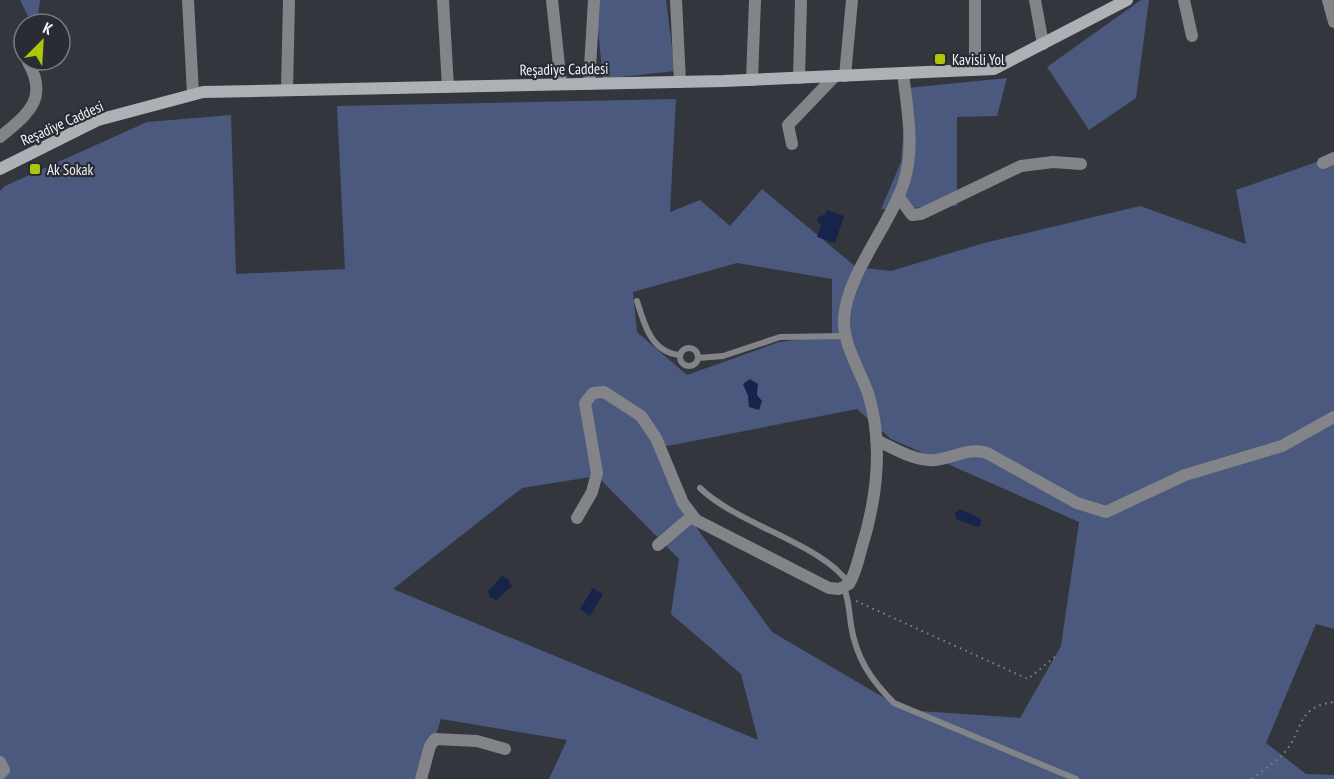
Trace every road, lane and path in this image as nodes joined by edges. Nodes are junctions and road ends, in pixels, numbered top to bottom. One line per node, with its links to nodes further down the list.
1 (188, 0): 29 (street)
2 (289, 0): 28 (street)
3 (443, 0): 27 (street)
4 (552, 0): 25 (street)
5 (594, 0): 26 (street)
6 (676, 0): 24 (street)
7 (754, 0): 23 (street)
8 (801, 0): 22 (street)
9 (852, 0): 21 (street)
10 (975, 0): 18 (street)
11 (1035, 0): 17 (street)
12 (1127, 0): 17 (street, Reşadiye Caddesi)
13 (1184, 0): 16 (street)
14 (1328, 0): 15 (street)
15 (1334, 22)
16 (1192, 36)
17 (1043, 44): 18 (street, Reşadiye Caddesi)
18 (975, 70): 20 (street, Reşadiye Caddesi)
19 (33, 72): 30 (street)
20 (903, 73): 21 (street, Reşadiye Caddesi); 34 (street)
21 (840, 76): 22 (street, Reşadiye Caddesi); 31 (street)
22 (799, 78): 23 (street, Reşadiye Caddesi)
23 (752, 80): 24 (street, Reşadiye Caddesi)
24 (680, 82): 26 (street, Reşadiye Caddesi)
25 (561, 84): 26 (street, Reşadiye Caddesi); 27 (street, Reşadiye Caddesi)
26 (589, 84)
27 (448, 87): 28 (street, Reşadiye Caddesi)
28 (287, 90): 29 (street, Reşadiye Caddesi)
29 (193, 94): 33 (street, Reşadiye Caddesi)
30 (0, 137)
31 (792, 144)
32 (1081, 164): 34 (street)
33 (1, 165)
34 (898, 196): 36 (street)
35 (637, 301): 37 (lane)
36 (846, 336): 38 (lane); 40 (street)
37 (680, 355): 38 (lane); 38 (lane)
38 (698, 358)
39 (1334, 417): 40 (street)
40 (876, 440): 45 (street)
41 (700, 488): 45 (lane)
42 (692, 516): 43 (street); 44 (street); 45 (street)
43 (576, 518)
44 (658, 545)
45 (847, 590): 46 (path); 52 (lane)
46 (1056, 656)
47 (1334, 702): 53 (path)
48 (505, 749): 51 (street)
49 (0, 762): 50 (street)
50 (0, 774)
51 (421, 779)
52 (1076, 779)
53 (1252, 779)

